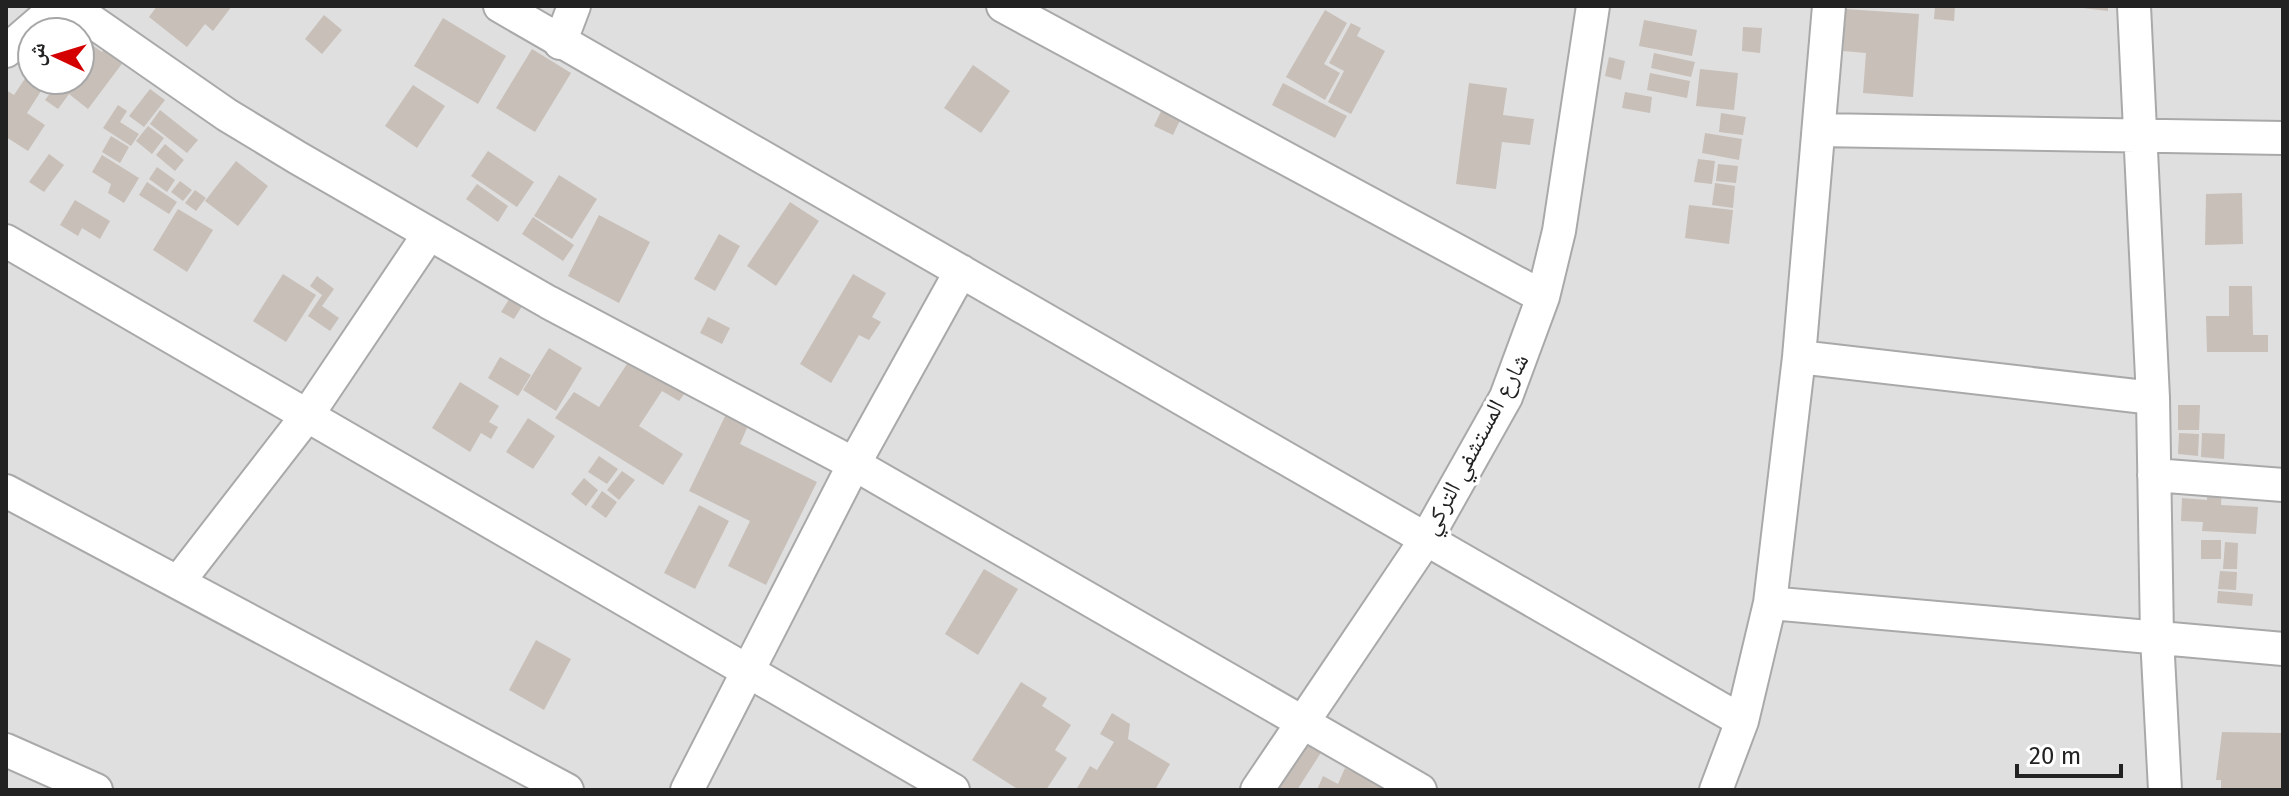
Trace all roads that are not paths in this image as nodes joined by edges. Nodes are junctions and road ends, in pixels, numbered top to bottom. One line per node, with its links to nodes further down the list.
1 (58, 6): 10 (street)
2 (70, 6): 14 (street)
3 (500, 6): 9 (street)
4 (574, 6): 9 (street)
5 (1003, 6): 17 (street)
6 (1593, 6): 17 (street, شارع المستشفي التركي)
7 (1829, 6): 11 (street)
8 (2134, 6): 12 (street)
9 (560, 43): 16 (street)
10 (6, 51)
11 (1819, 130): 12 (street); 18 (street)
12 (2140, 137): 13 (street); 19 (street)
13 (2283, 138)
14 (429, 234): 20 (street); 21 (street)
15 (6, 241): 20 (street)
16 (961, 271): 21 (street); 25 (street)
17 (1543, 297): 25 (street, شارع المستشفي التركي)
18 (1799, 357): 19 (street); 27 (street)
19 (2153, 398): 22 (street)
20 (306, 417): 26 (street); 30 (street)
21 (854, 464): 30 (street); 32 (street)
22 (2154, 475): 23 (street); 28 (street)
23 (2283, 485)
24 (6, 491): 26 (street)
25 (1425, 541): 31 (street); 32 (street, شارع المستشفي التركي)
26 (179, 581): 35 (street)
27 (1770, 603): 28 (street); 31 (street)
28 (2157, 637): 29 (street); 41 (street)
29 (2283, 649)
30 (750, 670): 36 (street); 37 (street)
31 (1742, 721): 40 (street)
32 (1305, 723): 38 (street, شارع المستشفي التركي); 39 (street)
33 (6, 750): 34 (street)
34 (96, 790)
35 (567, 790)
36 (687, 790)
37 (953, 790)
38 (1257, 790)
39 (1420, 790)
40 (1716, 790)
41 (2165, 790)

